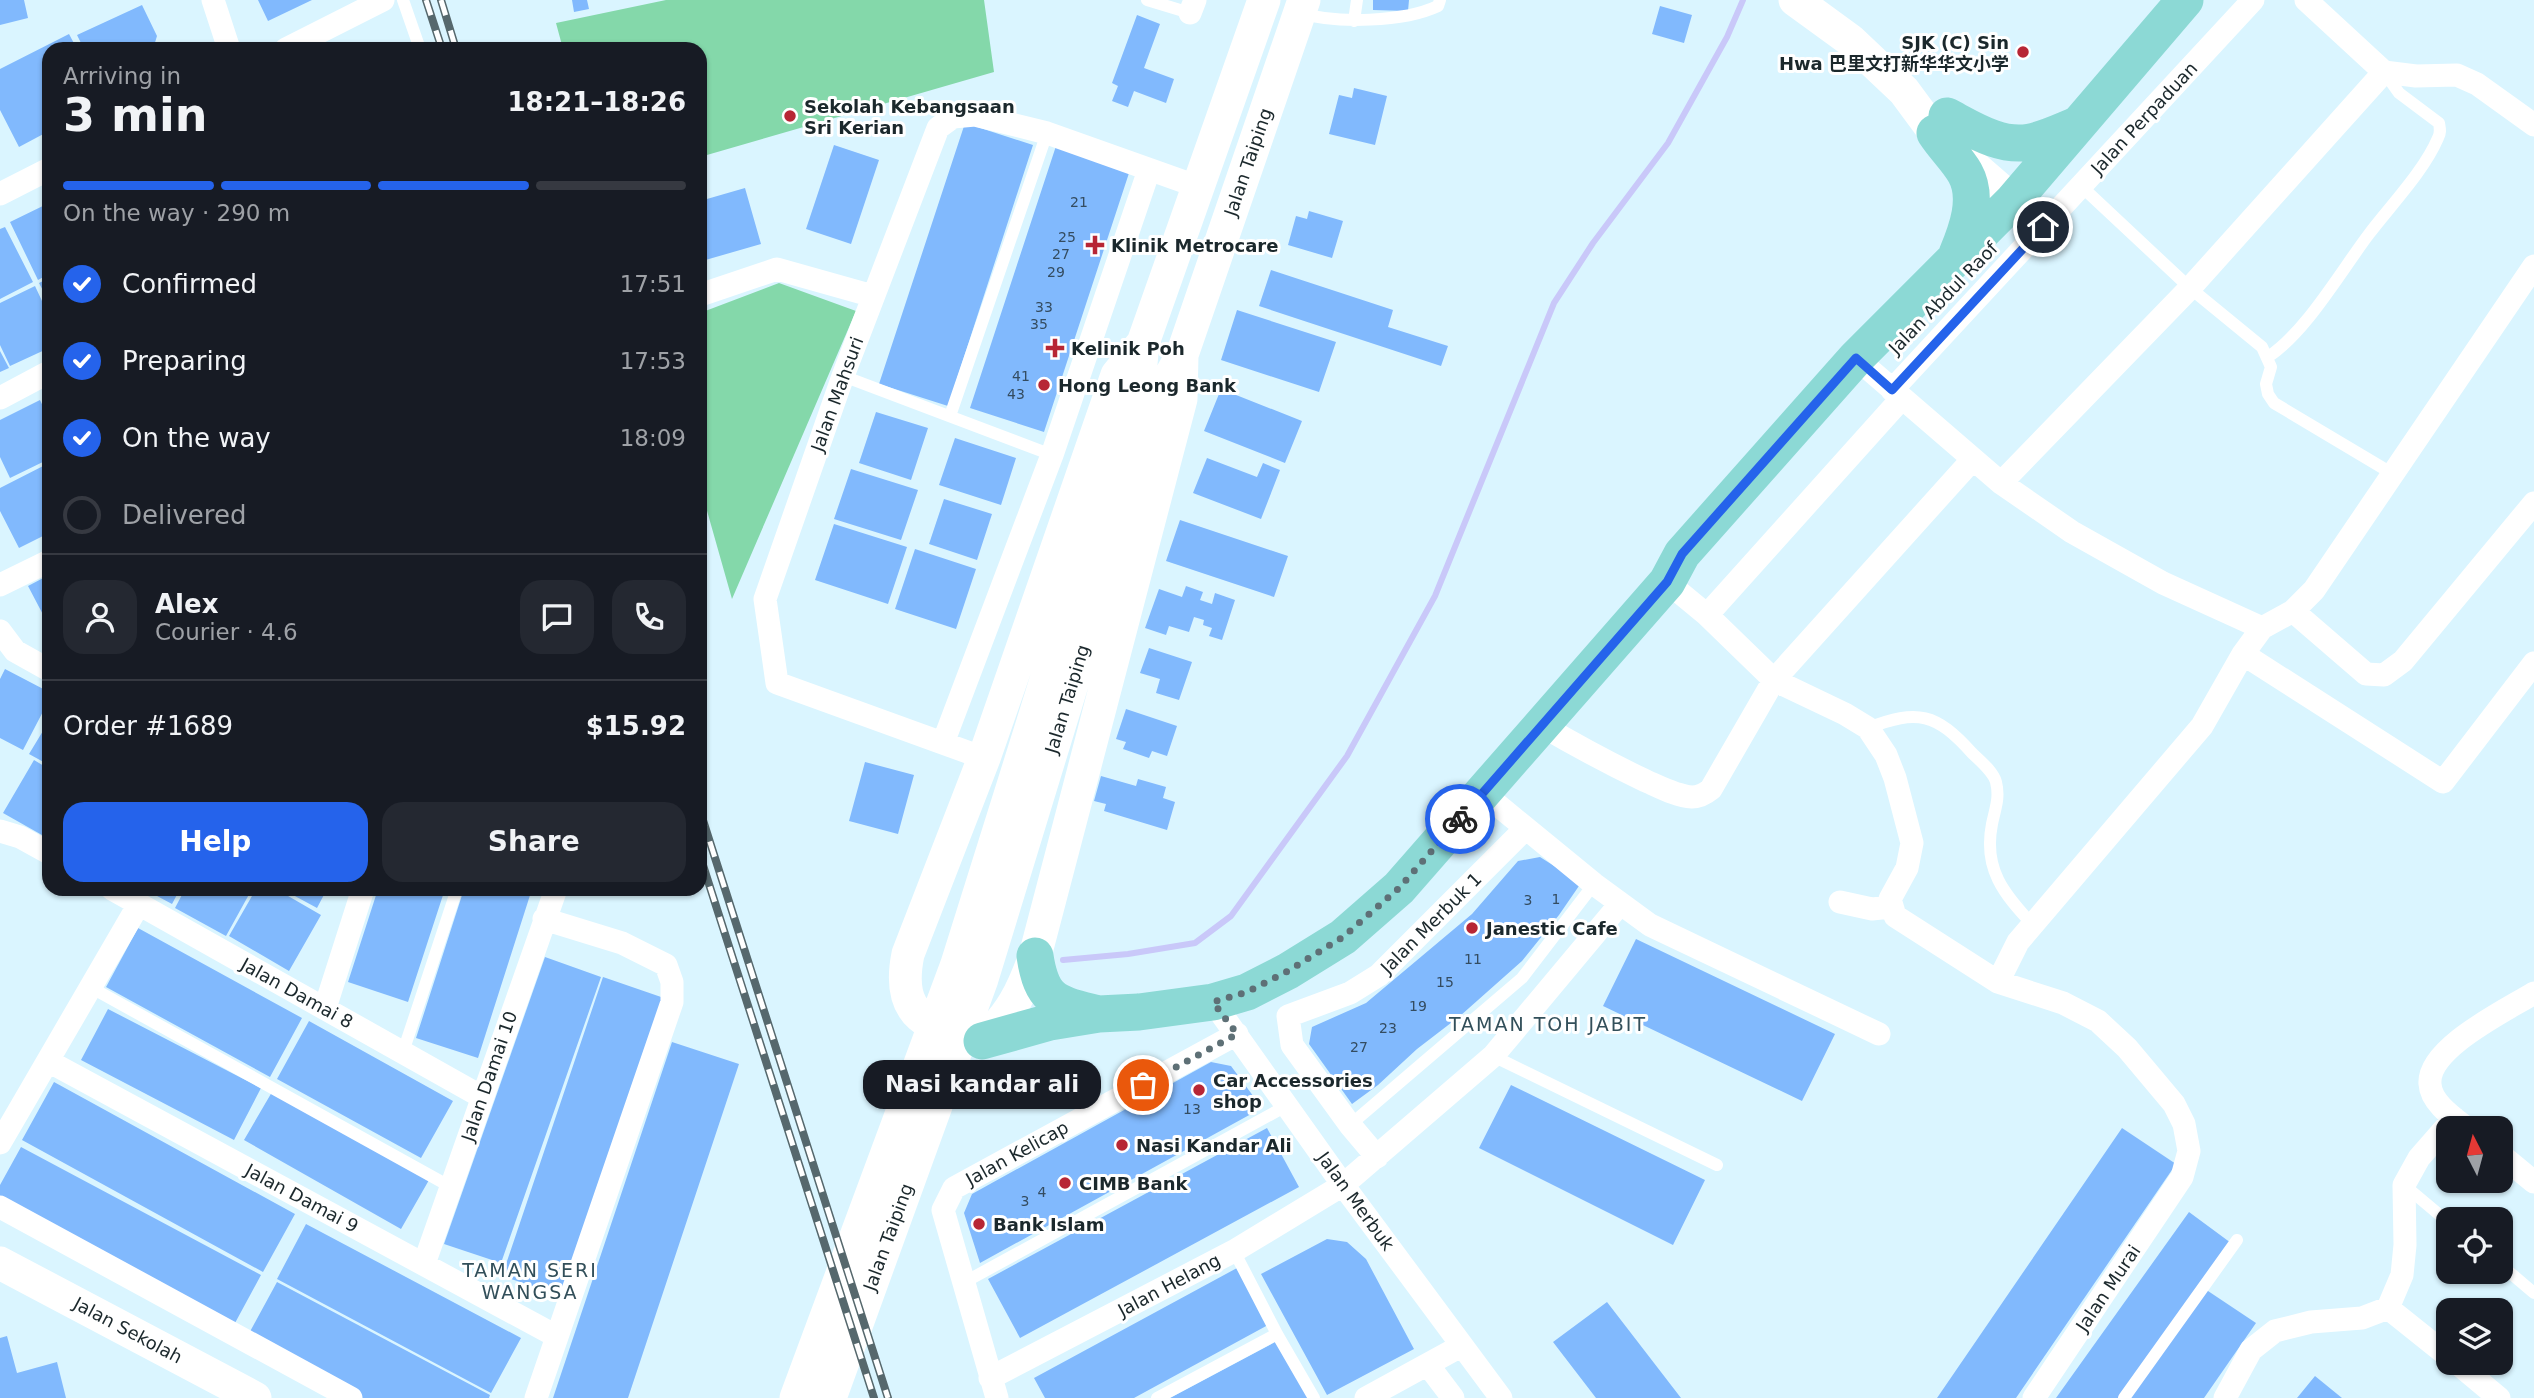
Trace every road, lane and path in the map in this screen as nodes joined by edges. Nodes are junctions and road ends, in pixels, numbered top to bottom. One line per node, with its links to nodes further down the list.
1 (213, 0): 16 (street)
2 (383, 0): 17 (street)
3 (403, 0): 18 (lane)
4 (1147, 0): 13 (lane)
5 (1264, 0): 27 (main road, Jalan Taiping)
6 (1357, 0): 15 (lane)
7 (1440, 0): 15 (lane)
8 (1795, 0): 20 (main road)
9 (2185, 0): 21 (main road, Jalan Abdul Raof)
10 (2206, 0): 29 (main road, Jalan Abdul Raof)
11 (2253, 0): 26 (street, Jalan Perpaduan)
12 (2306, 0): 19 (street)
13 (1193, 6)
14 (1302, 6): 15 (lane); 36 (main road, Jalan Taiping)
15 (1354, 21)
16 (227, 42)
17 (315, 42)
18 (418, 42)
19 (2384, 72): 22 (street); 32 (street); 37 (lane)
20 (1941, 124): 21 (main road); 29 (main road); 30 (main road)
21 (2079, 124): 29 (main road, Jalan Abdul Raof)
22 (2534, 125)
23 (1047, 133): 24 (street); 34 (street, Jalan Mahsuri); 42 (lane)
24 (1149, 170): 27 (street); 43 (street)
25 (42, 173): 28 (street)
26 (2081, 186): 32 (lane); 40 (street, Jalan Perpaduan)
27 (1199, 187): 35 (main road, Jalan Taiping)
28 (0, 194)
29 (2027, 198): 30 (main road, Jalan Abdul Raof); 40 (main road, Jalan Abdul Raof)
30 (1955, 259): 40 (main road, Jalan Abdul Raof)
31 (2534, 266): 46 (street)
32 (2190, 288): 37 (lane); 47 (street)
33 (707, 293): 34 (street)
34 (873, 296): 39 (street, Jalan Mahsuri)
35 (1143, 342): 45 (main road); 52 (main road, Jalan Taiping)
36 (1182, 355): 52 (main road, Jalan Taiping); 80 (main road)
37 (2268, 357): 46 (lane)
38 (42, 376): 41 (street)
39 (842, 376): 42 (lane); 63 (street, Jalan Mahsuri)
40 (1880, 380): 44 (street); 50 (main road, Jalan Abdul Raof); 54 (street, Jalan Perpaduan)
41 (0, 398)
42 (950, 416): 43 (lane)
43 (1052, 455): 45 (street); 63 (street)
44 (1973, 458): 47 (street); 60 (street)
45 (1084, 466): 64 (main road)
46 (2393, 474): 53 (street)
47 (2001, 483): 55 (street)
48 (2534, 503): 53 (street)
49 (42, 564): 51 (street)
50 (1667, 582): 54 (street); 61 (main road, Jalan Abdul Raof)
51 (0, 585)
52 (1083, 604): 126 (main road, Jalan Taiping); 127 (main road, Jalan Taiping)
53 (2293, 611): 55 (street)
54 (1707, 615): 60 (street)
55 (2262, 628): 57 (street)
56 (0, 631): 59 (street)
57 (2243, 654): 58 (street); 79 (street)
58 (2534, 663)
59 (42, 666)
60 (1774, 680): 61 (street); 62 (street)
61 (1541, 725): 65 (main road, Jalan Abdul Raof)
62 (1868, 728): 77 (street); 79 (lane)
63 (943, 743): 64 (street)
64 (984, 758): 89 (main road)
65 (1483, 793): 66 (street); 84 (main road, Jalan Abdul Raof)
66 (1525, 829): 69 (street); 96 (street, Jalan Merbuk 1)
67 (0, 831): 68 (street)
68 (42, 849)
69 (1594, 884): 76 (street); 96 (lane)
70 (125, 896): 75 (street, Jalan Damai 8)
71 (361, 896): 85 (street)
72 (455, 896): 90 (lane)
73 (553, 896): 78 (street, Jalan Damai 10)
74 (1840, 902): 77 (street)
75 (139, 904): 82 (street); 85 (street, Jalan Damai 8)
76 (1620, 904): 88 (street); 91 (street, Jalan Helang)
77 (1891, 907): 81 (street)
78 (544, 919): 93 (street, Jalan Damai 10); 117 (street)
79 (2032, 925): 81 (street)
80 (1035, 956): 86 (main road); 89 (main road)
81 (1998, 982): 133 (street, Jalan Murai)
82 (90, 987): 92 (street); 105 (lane)
83 (2534, 993): 95 (street)
84 (1213, 1002): 86 (main road, Jalan Abdul Raof); 87 (street, Jalan Merbuk)
85 (325, 1008): 90 (street, Jalan Damai 8)
86 (1099, 1014): 89 (main road)
87 (1237, 1034): 94 (street, Jalan Merbuk); 113 (street, Jalan Kelicap)
88 (1879, 1034)
89 (982, 1041)
90 (403, 1052): 93 (street, Jalan Damai 8)
91 (1493, 1056): 99 (street, Jalan Helang); 100 (lane)
92 (48, 1061): 97 (street); 111 (street, Jalan Damai 9)
93 (482, 1097): 105 (street, Jalan Damai 10)
94 (1288, 1105): 103 (street, Jalan Merbuk); 113 (lane)
95 (2454, 1116)
96 (1350, 1125): 99 (street)
97 (0, 1143)
98 (2436, 1143): 104 (street)
99 (1377, 1157): 103 (street, Jalan Helang)
100 (1717, 1165)
101 (2513, 1165): 102 (street)
102 (2534, 1182)
103 (1343, 1185): 109 (street, Jalan Helang); 118 (street, Jalan Merbuk)
104 (2403, 1185): 107 (lane); 115 (street)
105 (451, 1187): 111 (street, Jalan Damai 10)
106 (0, 1207): 124 (street)
107 (2436, 1212)
108 (2237, 1240): 134 (lane)
109 (1234, 1251): 116 (lane); 122 (street, Jalan Helang)
110 (0, 1263): 123 (main road, Jalan Sekolah)
111 (424, 1264): 117 (street, Jalan Damai 9)
112 (2513, 1275): 114 (lane)
113 (963, 1283): 122 (street, Jalan Kelicap)
114 (2534, 1293)
115 (2388, 1308): 119 (street); 135 (street)
116 (1277, 1335): 128 (lane); 129 (lane)
117 (555, 1336): 125 (street)
118 (1461, 1346): 120 (street); 132 (street, Jalan Merbuk)
119 (2436, 1346)
120 (1428, 1364): 130 (street); 131 (street)
121 (2471, 1375): 136 (street)
122 (994, 1388)
123 (255, 1398)
124 (351, 1398)
125 (536, 1398)
126 (796, 1398)
127 (830, 1398)
128 (1157, 1398)
129 (1314, 1398)
130 (1366, 1398)
131 (1453, 1398)
132 (1502, 1398)
133 (2034, 1398)
134 (2124, 1398)
135 (2225, 1398)
136 (2499, 1398)

